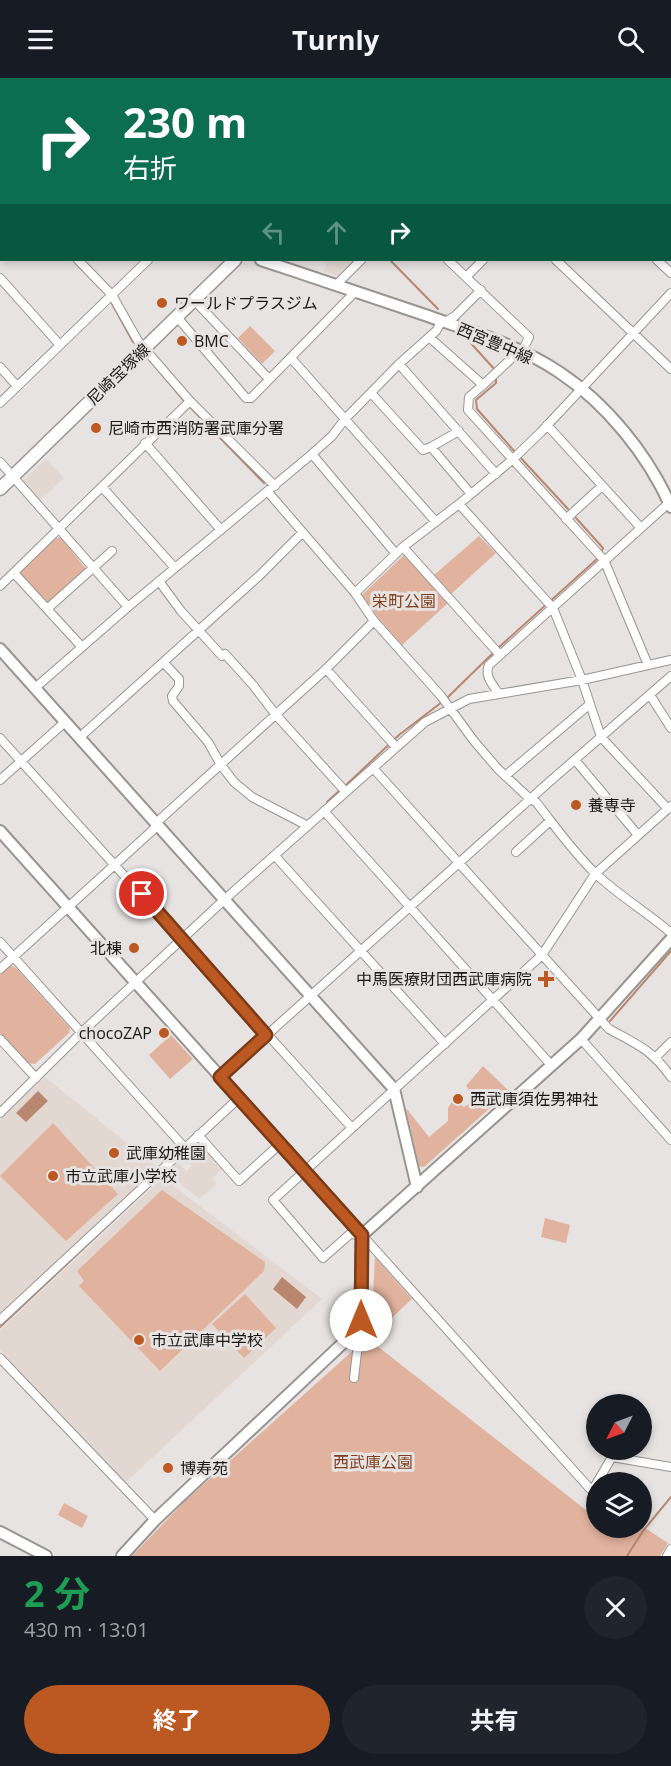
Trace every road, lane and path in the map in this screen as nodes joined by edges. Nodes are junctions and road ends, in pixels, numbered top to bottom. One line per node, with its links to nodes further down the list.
1 (79, 261): 17 (street)
2 (147, 261): 17 (street)
3 (235, 261): 18 (main road, 尼崎宝塚線)
4 (264, 261): 13 (street, 西宮豊中線)
5 (360, 261): 13 (street)
6 (449, 261): 11 (street)
7 (482, 261): 11 (street)
8 (557, 261): 21 (street)
9 (658, 261): 10 (street)
10 (671, 273)
11 (466, 277): 14 (street)
12 (0, 278): 23 (street)
13 (336, 285): 15 (street, 西宮豊中線)
14 (481, 290): 20 (street); 25 (street)
15 (355, 292): 20 (street, 西宮豊中線); 26 (street)
16 (671, 293): 21 (street)
17 (110, 297): 23 (street); 24 (street)
18 (194, 300): 19 (main road, 尼崎宝塚線); 30 (street)
19 (177, 317): 24 (main road, 尼崎宝塚線); 30 (street)
20 (444, 322): 22 (street); 25 (street, 西宮豊中線)
21 (634, 334): 29 (street); 33 (street)
22 (429, 337): 27 (street); 31 (street)
23 (59, 344): 32 (street)
24 (144, 348): 36 (street); 46 (main road, 尼崎宝塚線)
25 (522, 352): 31 (street); 33 (street, 西宮豊中線)
26 (291, 357): 30 (street); 37 (street)
27 (399, 364): 34 (street); 39 (street)
28 (0, 367): 32 (street)
29 (671, 369)
30 (269, 379)
31 (483, 385): 43 (street)
32 (17, 386): 35 (street)
33 (580, 390): 38 (street); 54 (street, 西宮豊中線)
34 (371, 393): 37 (street); 41 (street)
35 (0, 403)
36 (188, 403): 40 (street); 47 (street)
37 (345, 419): 42 (street); 56 (street)
38 (547, 425): 43 (street); 48 (street)
39 (459, 431): 41 (street); 45 (street)
40 (145, 443): 49 (street); 59 (street)
41 (431, 447): 52 (street)
42 (312, 454): 47 (street); 63 (street)
43 (512, 460): 45 (street); 55 (street)
44 (0, 462): 46 (street)
45 (496, 474): 52 (street)
46 (13, 476): 50 (main road, 尼崎宝塚線); 58 (street)
47 (275, 486): 51 (street)
48 (602, 486): 55 (street); 57 (street)
49 (102, 487): 58 (street); 66 (street)
50 (0, 489)
51 (268, 492): 59 (street); 60 (street)
52 (471, 494): 53 (street)
53 (459, 504): 56 (street); 71 (street)
54 (670, 504): 57 (street)
55 (566, 519): 64 (street)
56 (436, 522): 61 (street)
57 (641, 528): 64 (street)
58 (58, 530): 65 (street); 67 (street)
59 (221, 530): 66 (street)
60 (302, 534): 70 (street); 75 (street)
61 (403, 547): 63 (street); 78 (street)
62 (111, 551): 65 (street)
63 (396, 554): 70 (street)
64 (604, 560): 71 (street); 81 (street)
65 (92, 568): 72 (street); 73 (street)
66 (175, 568): 68 (street)
67 (14, 573): 69 (street); 73 (street)
68 (159, 581): 72 (street); 75 (street)
69 (0, 586)
70 (355, 593): 74 (street)
71 (550, 605): 78 (street); 84 (street)
72 (128, 607): 76 (street)
73 (47, 609): 76 (street)
74 (374, 621): 82 (street); 89 (street)
75 (199, 631): 80 (street); 90 (street)
76 (82, 647): 85 (street)
77 (0, 649): 85 (street)
78 (497, 652): 86 (street)
79 (671, 660): 81 (street)
80 (165, 663): 95 (street); 99 (street)
81 (648, 665): 84 (street)
82 (326, 669): 90 (street); 96 (street)
83 (671, 676): 87 (street)
84 (582, 680): 86 (street); 88 (street)
85 (35, 688): 91 (street)
86 (499, 694): 89 (street)
87 (650, 694): 92 (street); 93 (street)
88 (590, 704): 93 (street); 101 (street)
89 (450, 708): 96 (street); 101 (street)
90 (276, 715): 99 (street); 103 (street)
91 (65, 722): 95 (street); 98 (street)
92 (671, 728)
93 (601, 737): 97 (street); 105 (street)
94 (0, 738): 98 (street)
95 (79, 738): 108 (street)
96 (396, 747): 100 (street)
97 (574, 760): 104 (street); 111 (street)
98 (21, 762): 102 (street); 115 (street)
99 (221, 765): 108 (street); 109 (street)
100 (373, 768): 103 (street); 114 (street)
101 (505, 776): 104 (street)
102 (0, 780)
103 (345, 791): 106 (street)
104 (530, 799): 107 (street); 114 (street)
105 (669, 808): 111 (street)
106 (324, 812): 109 (street); 119 (street)
107 (550, 821): 112 (street); 116 (street)
108 (156, 823): 115 (street); 117 (street)
109 (308, 826): 113 (street)
110 (0, 831): 118 (street)
111 (638, 836): 116 (street)
112 (516, 852)
113 (275, 856): 117 (street); 124 (street)
114 (459, 862): 119 (street); 125 (street)
115 (115, 864): 118 (street); 121 (street)
116 (595, 874): 120 (street); 125 (street)
117 (224, 900): 121 (street); 129 (street)
118 (68, 907): 126 (street); 128 (street)
119 (409, 907): 124 (street); 130 (street)
120 (671, 933)
121 (182, 939): 128 (street); 133 (street)
122 (671, 939): 131 (street)
123 (0, 942): 126 (street)
124 (360, 950): 129 (street); 137 (street)
125 (542, 955): 130 (street); 131 (street)
126 (13, 957): 127 (street); 132 (street)
127 (0, 969)
128 (135, 982): 132 (street); 140 (street)
129 (311, 995): 133 (street); 143 (street)
130 (493, 1000): 137 (street); 139 (street)
131 (600, 1019): 135 (street); 138 (street)
132 (82, 1032): 142 (street); 150 (street)
133 (266, 1035): 140 (street); 146 (street)
134 (0, 1039): 142 (street)
135 (581, 1040): 139 (street); 148 (street)
136 (671, 1042): 138 (street)
137 (445, 1044): 143 (street)
138 (656, 1057): 141 (street)
139 (552, 1066): 152 (street)
140 (220, 1077): 144 (street)
141 (671, 1077)
142 (36, 1078): 145 (street)
143 (394, 1089): 146 (street); 152 (street)
144 (239, 1098): 147 (street); 149 (street)
145 (0, 1113)
146 (351, 1127): 151 (street)
147 (198, 1135): 149 (street); 150 (street)
148 (671, 1140)
149 (280, 1144): 151 (street)
150 (184, 1147): 154 (street)
151 (305, 1171): 153 (street); 153 (street)
152 (417, 1187): 153 (street)
153 (362, 1235): 155 (street); 158 (street)
154 (0, 1320)
155 (360, 1327): 157 (street); 159 (street)
156 (0, 1358): 159 (street)
157 (354, 1378)
158 (671, 1467)
159 (155, 1520): 164 (street)
160 (0, 1532): 162 (street)
161 (671, 1549): 165 (street)
162 (30, 1552): 163 (street)
163 (46, 1556)
164 (122, 1556)
165 (667, 1556)

